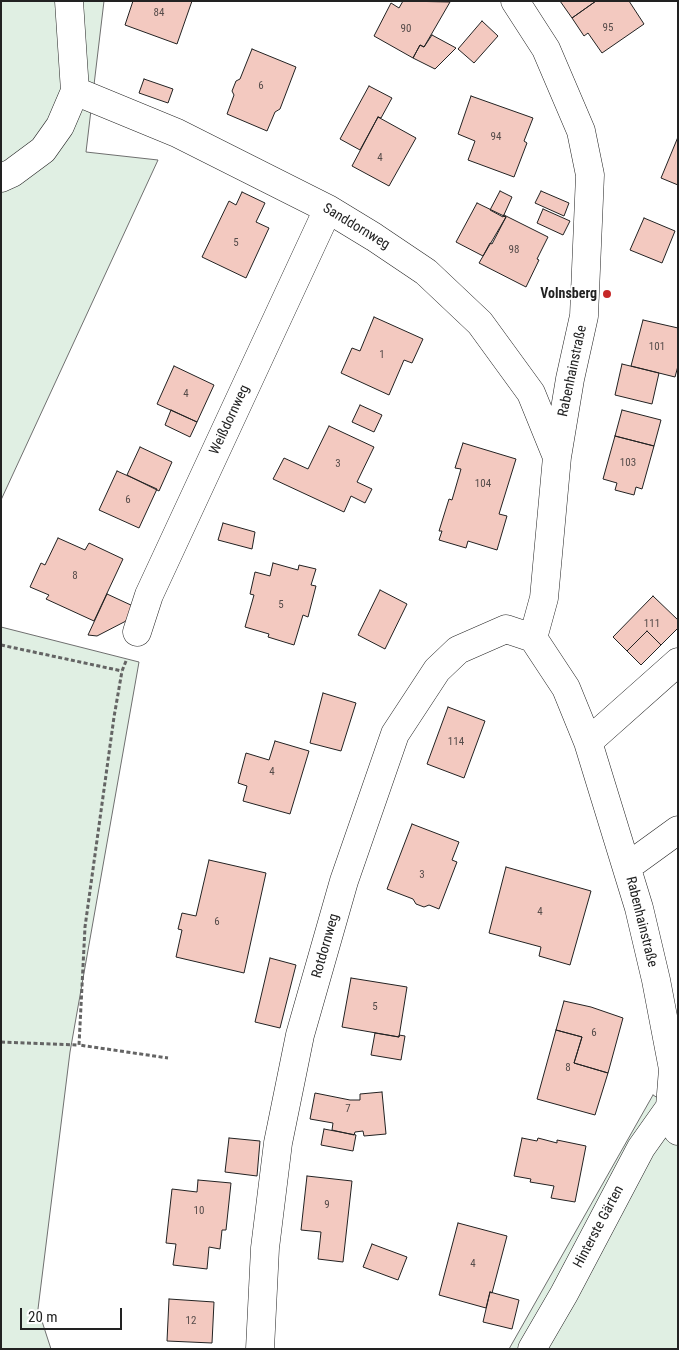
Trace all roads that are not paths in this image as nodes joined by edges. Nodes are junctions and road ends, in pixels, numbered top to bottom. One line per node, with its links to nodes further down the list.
1 (69, 1): 3 (street)
2 (515, 1): 6 (street, Rabenhainstraße)
3 (75, 91): 4 (street); 5 (street, Sanddornweg)
4 (1, 178)
5 (328, 209): 6 (street, Sanddornweg); 7 (street, Weißdornweg)
6 (556, 457): 8 (street, Rabenhainstraße)
7 (137, 632)
8 (533, 638): 10 (street, Rabenhainstraße); 15 (street, Rotdornweg)
9 (678, 662): 10 (street)
10 (588, 742): 12 (street, Rabenhainstraße)
11 (678, 830): 12 (street)
12 (627, 868): 13 (street, Rabenhainstraße)
13 (676, 1056): 14 (street, Rabenhainstraße)
14 (674, 1119): 16 (street, Hinterste Gärten)
15 (260, 1349)
16 (532, 1349)

